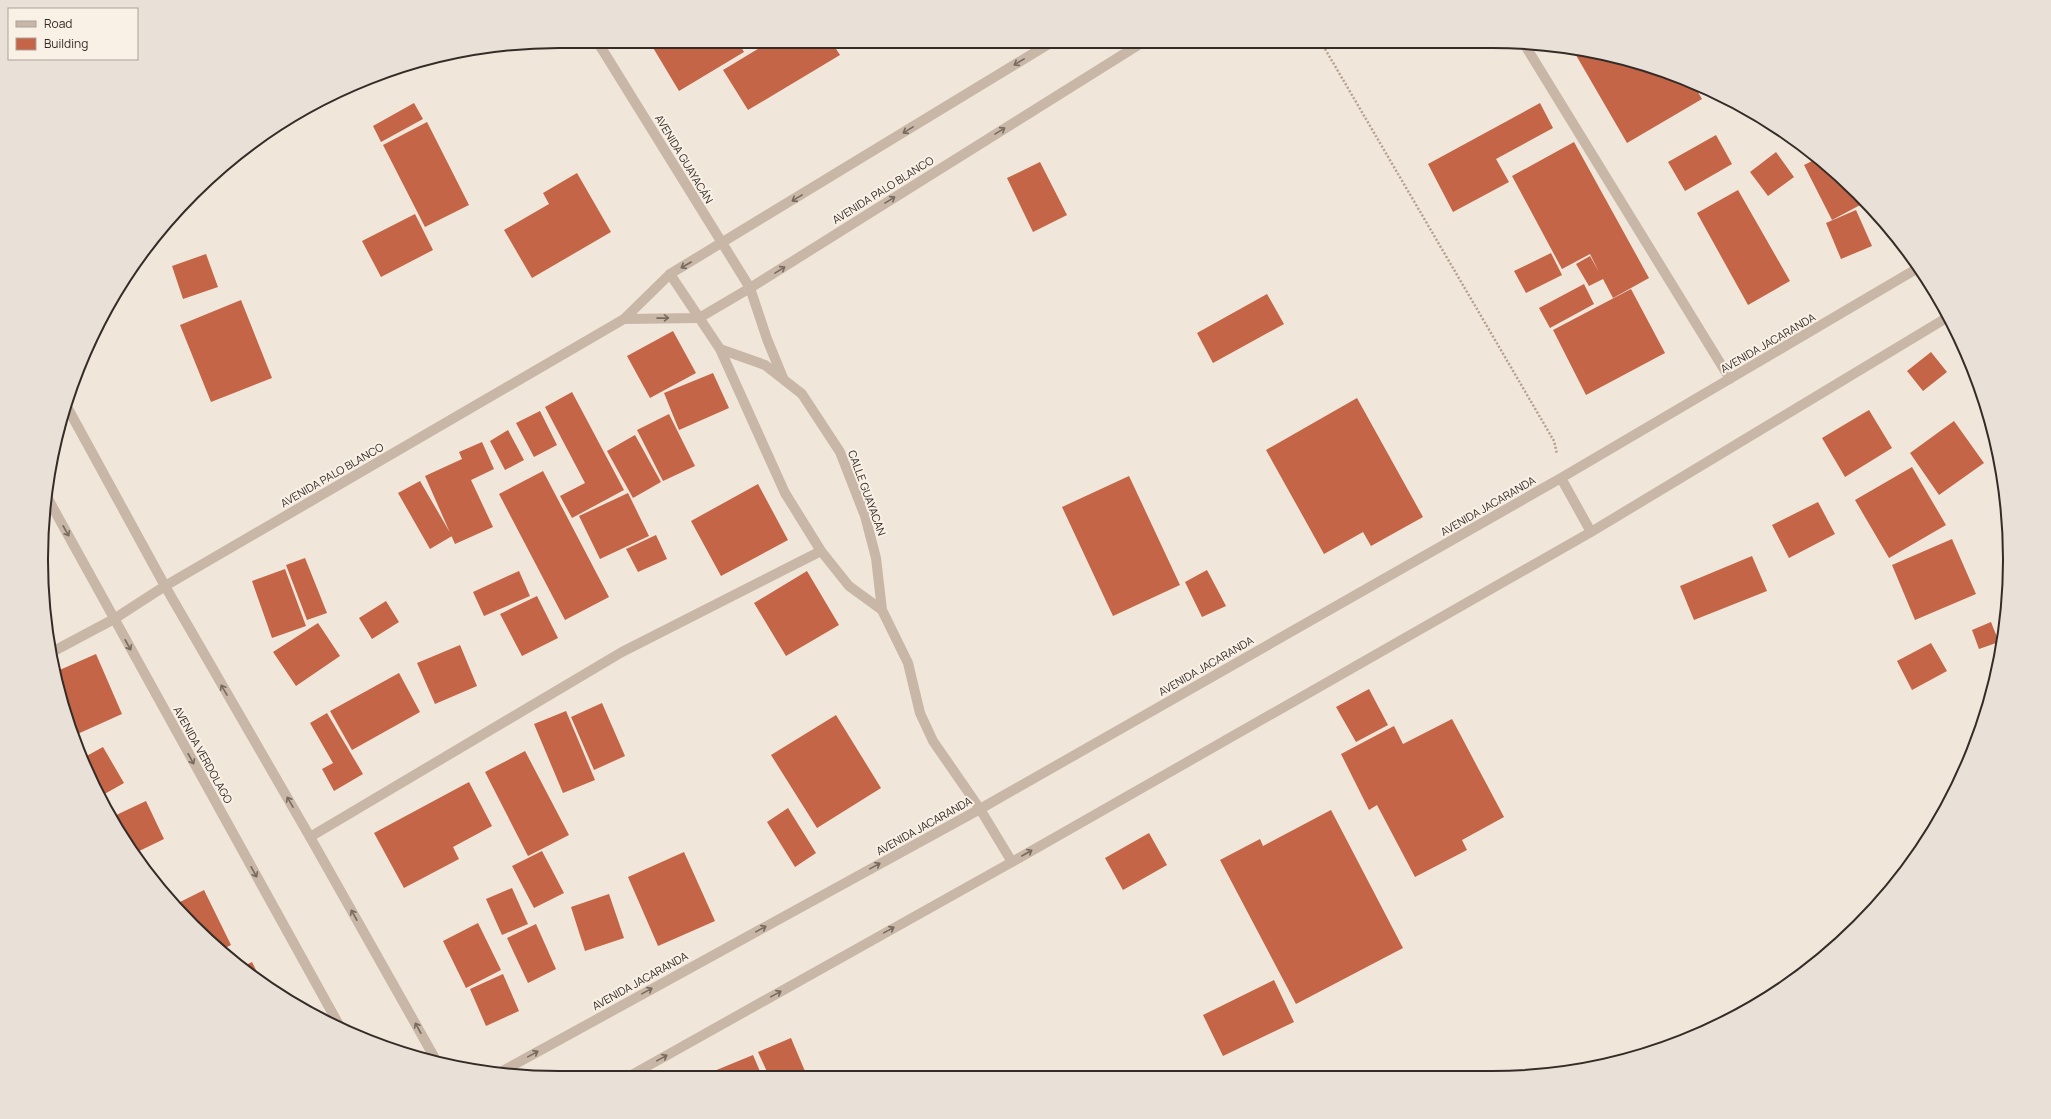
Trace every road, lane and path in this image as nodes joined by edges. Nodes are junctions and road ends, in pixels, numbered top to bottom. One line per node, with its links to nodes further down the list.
1 (602, 48): 6 (street, AVENIDA GUAYACÁN)
2 (1042, 48): 6 (street, AVENIDA PALO BLANCO, one-way to 6)
3 (1133, 48): 9 (street, AVENIDA PALO BLANCO, one-way to 3)
4 (1324, 48): 17 (path)
5 (1527, 49): 14 (street)
6 (721, 244): 8 (street, AVENIDA PALO BLANCO, one-way to 8); 9 (street, AVENIDA GUAYACÁN)
7 (1914, 271): 14 (street, AVENIDA JACARANDA)
8 (670, 274): 10 (street, CALLE GUAYACAN); 11 (street, AVENIDA PALO BLANCO)
9 (750, 288): 10 (street, AVENIDA PALO BLANCO); 15 (street, AVENIDA GUAYACÁN)
10 (699, 318): 11 (street, AVENIDA PALO BLANCO, one-way to 10); 13 (street, CALLE GUAYACAN)
11 (624, 319): 21 (street, AVENIDA PALO BLANCO)
12 (1943, 320): 19 (street)
13 (720, 349): 15 (street, CALLE GUAYACAN); 20 (street, CALLE GUAYACAN)
14 (1730, 379): 17 (street, AVENIDA JACARANDA)
15 (784, 380): 22 (street, CALLE GUAYACAN)
16 (70, 412): 21 (street)
17 (1561, 478): 19 (street); 25 (street, AVENIDA JACARANDA)
18 (51, 504): 23 (street, AVENIDA VERDOLAGO, one-way to 23)
19 (1592, 532): 27 (street, one-way to 19)
20 (821, 551): 22 (street, CALLE GUAYACAN); 26 (street)
21 (164, 586): 23 (street, AVENIDA PALO BLANCO); 26 (street, one-way to 21)
22 (882, 610): 25 (street, CALLE GUAYACAN)
23 (114, 619): 24 (street, AVENIDA PALO BLANCO); 28 (street, AVENIDA VERDOLAGO, one-way to 28)
24 (56, 650)
25 (980, 809): 27 (street, CALLE GUAYACAN); 30 (street, AVENIDA JACARANDA, one-way to 25)
26 (310, 837): 29 (street, one-way to 26)
27 (1012, 862): 31 (street, one-way to 27)
28 (337, 1020)
29 (433, 1055)
30 (506, 1068)
31 (639, 1071)

